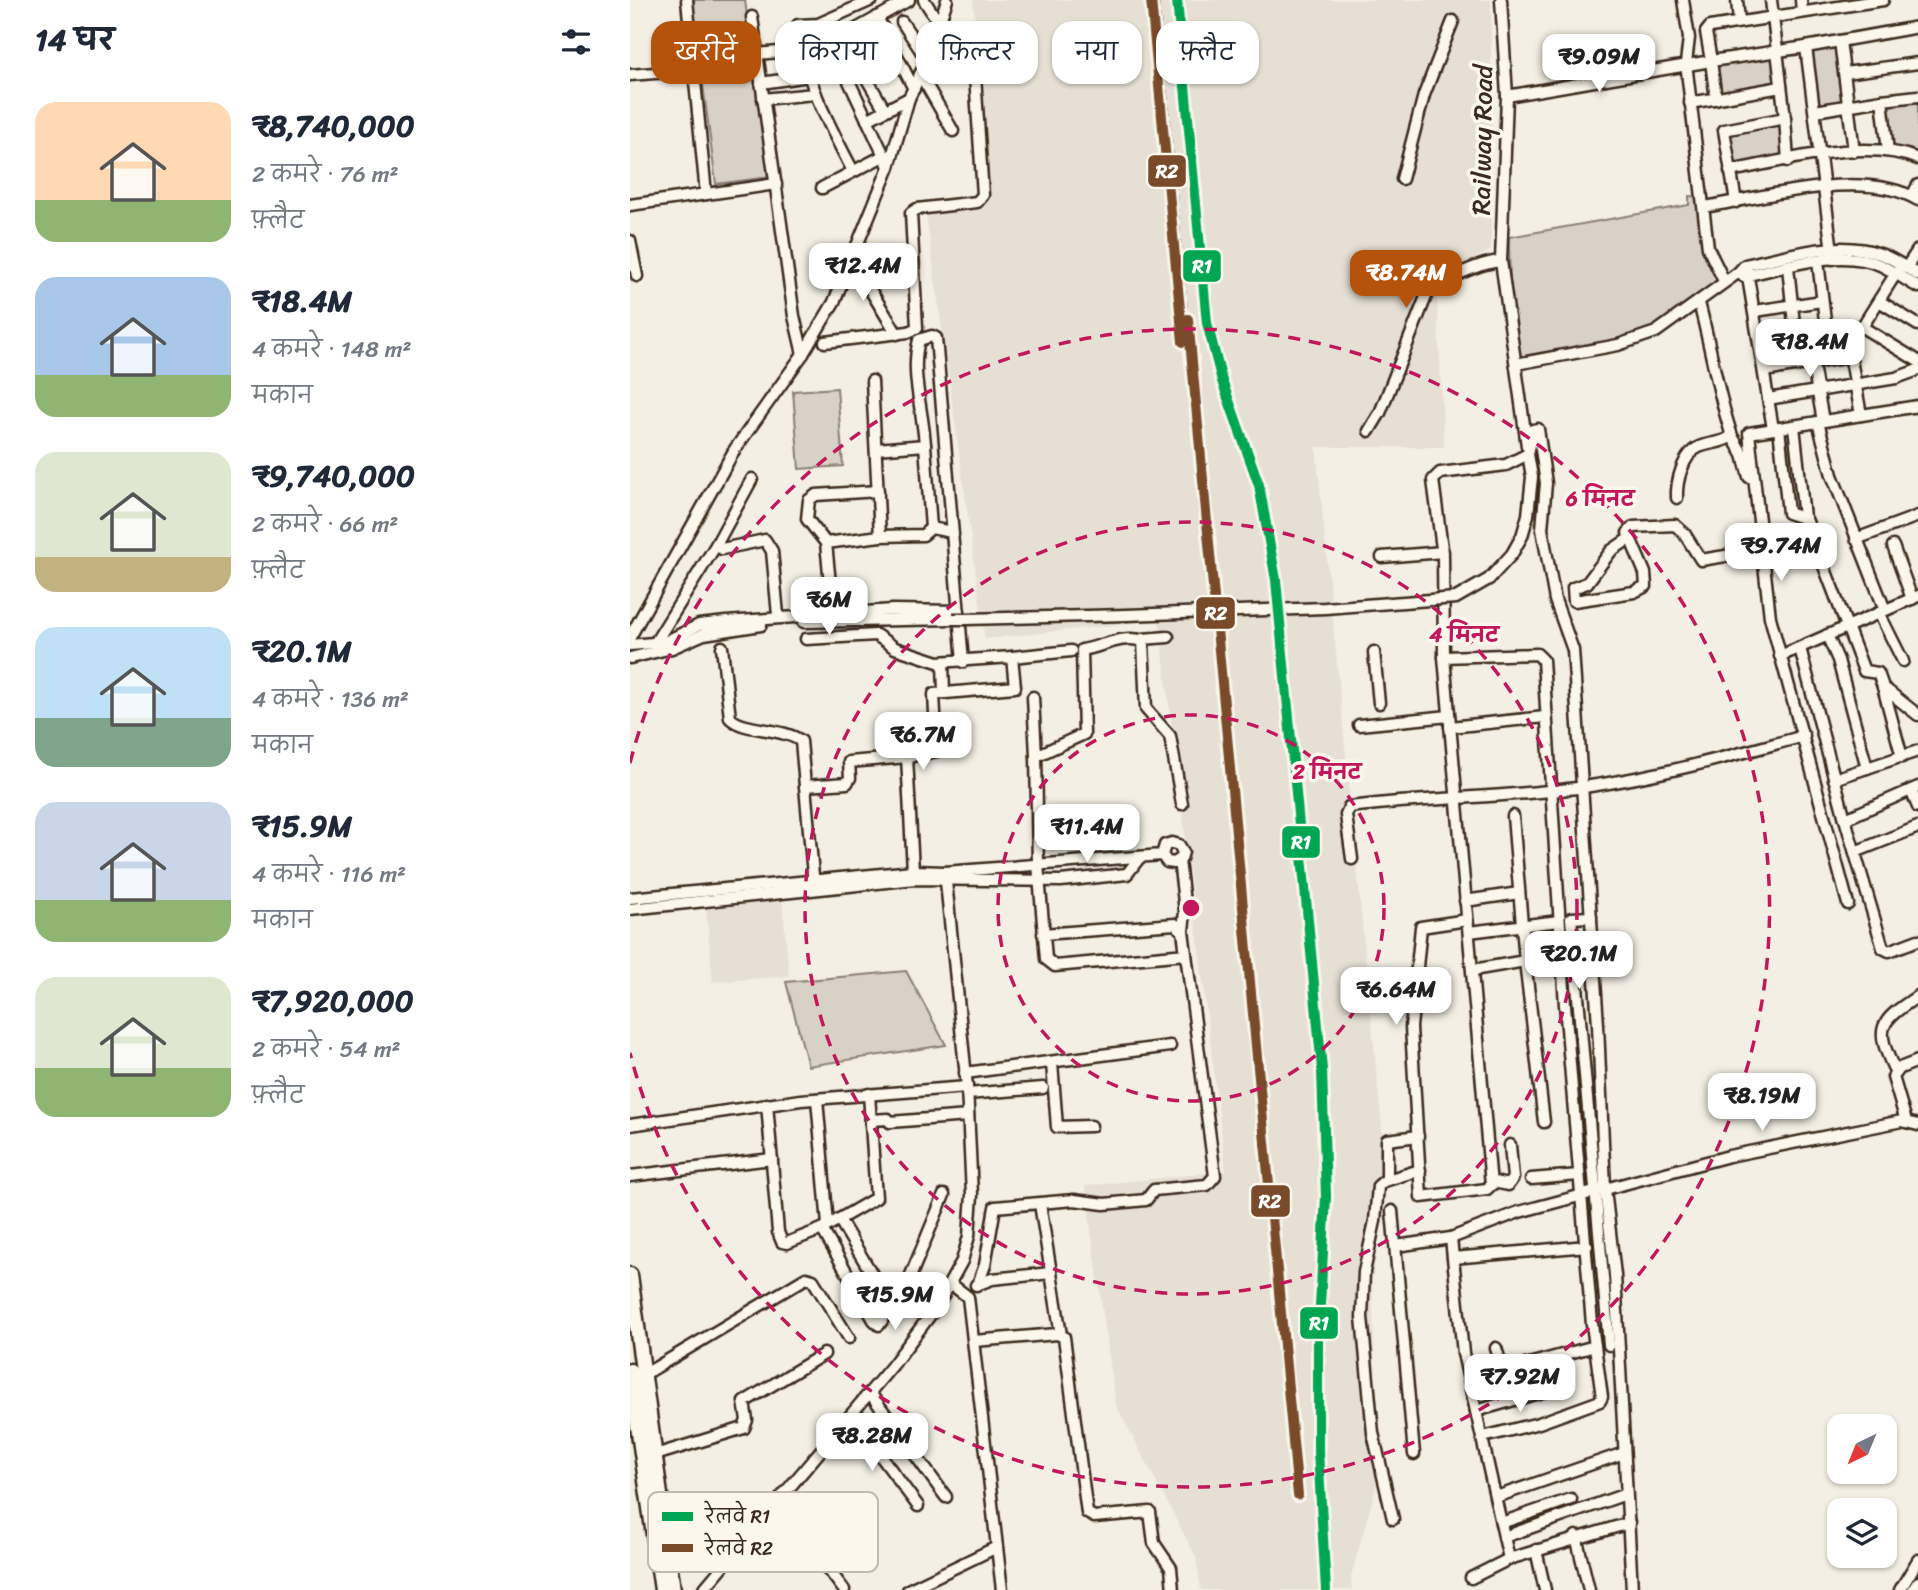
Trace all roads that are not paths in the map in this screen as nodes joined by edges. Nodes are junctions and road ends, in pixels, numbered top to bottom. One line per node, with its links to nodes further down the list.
1 (687, 0): 16 (street)
2 (872, 0): 18 (street)
3 (909, 0): 15 (street)
4 (924, 0): 19 (street)
5 (947, 0): 20 (street)
6 (1502, 0): 46 (street, Railway Road)
7 (1683, 0): 31 (street)
8 (1737, 0): 23 (street)
9 (1771, 0): 13 (street)
10 (1801, 0): 12 (street)
11 (1878, 1): 12 (street)
12 (1802, 12): 13 (street)
13 (1774, 16): 23 (street); 28 (street)
14 (752, 17): 17 (street)
15 (877, 17): 44 (street); 56 (street)
16 (689, 21)
17 (753, 21)
18 (825, 21)
19 (938, 21)
20 (940, 21)
21 (1453, 21): 67 (street)
22 (902, 22): 26 (street)
23 (1739, 22): 29 (street)
24 (1918, 27): 25 (street)
25 (1840, 41): 27 (street); 33 (street)
26 (916, 43)
27 (1806, 47): 28 (street); 54 (street)
28 (1777, 49): 29 (street); 43 (street)
29 (1711, 61): 31 (street); 49 (street)
30 (1918, 62): 33 (street)
31 (1686, 63): 46 (street); 51 (street)
32 (651, 73): 34 (street)
33 (1845, 73): 52 (street)
34 (630, 75)
35 (775, 81): 37 (street)
36 (916, 82): 44 (street)
37 (761, 83): 48 (street)
38 (694, 84): 72 (street)
39 (811, 84): 45 (street)
40 (870, 84): 53 (street)
41 (926, 84): 57 (street)
42 (976, 84): 101 (street)
43 (1781, 87): 49 (street); 55 (street)
44 (911, 93): 53 (street); 64 (street)
45 (814, 94): 48 (street); 65 (street)
46 (1507, 96): 81 (street, Railway Road)
47 (1918, 96): 50 (street)
48 (763, 99): 68 (street)
49 (1716, 99): 51 (street)
50 (1882, 100): 52 (street); 58 (street)
51 (1690, 103): 76 (street)
52 (1849, 105): 54 (street); 59 (street)
53 (885, 110): 56 (street)
54 (1815, 111): 61 (street)
55 (1785, 118): 63 (street); 66 (street)
56 (867, 120): 60 (street)
57 (953, 131)
58 (1888, 150): 59 (street); 62 (street)
59 (1854, 151): 61 (street)
60 (885, 155): 64 (street); 65 (street)
61 (1821, 155): 63 (street); 71 (street)
62 (1918, 159)
63 (1788, 161): 66 (street)
64 (889, 167): 80 (street)
65 (853, 171): 70 (street)
66 (1730, 171): 74 (street)
67 (1402, 178)
68 (776, 184): 72 (street); 104 (street)
69 (1918, 186): 73 (street)
70 (822, 188)
71 (1824, 188): 73 (street); 74 (street); 79 (street)
72 (706, 194): 75 (street)
73 (1915, 198)
74 (1736, 202): 76 (street)
75 (630, 205)
76 (1704, 207): 88 (street)
77 (630, 241): 87 (street)
78 (1918, 250): 84 (street)
79 (1832, 254): 82 (street); 84 (street); 85 (street)
80 (851, 258): 101 (street); 104 (street)
81 (1502, 261): 107 (street, Railway Road); 120 (street)
82 (1818, 261): 83 (street); 91 (street)
83 (1788, 267): 85 (street); 93 (street)
84 (1901, 269): 86 (street); 89 (street); 90 (street)
85 (1743, 270): 88 (street); 94 (street)
86 (1918, 275)
87 (637, 276)
88 (1724, 281): 92 (street)
89 (1918, 288)
90 (1879, 300): 95 (street); 97 (street)
91 (1822, 301): 93 (street); 98 (street)
92 (1699, 303): 107 (street); 121 (street)
93 (1792, 306): 94 (street); 100 (street)
94 (1755, 312): 102 (street)
95 (1918, 325)
96 (1845, 326): 97 (street); 98 (street); 105 (street)
97 (1862, 327): 106 (street)
98 (1826, 329): 99 (street)
99 (1807, 332): 100 (street); 108 (street)
100 (1795, 333): 102 (street)
101 (897, 334): 103 (street)
102 (1760, 339): 110 (street)
103 (825, 342)
104 (803, 354): 149 (street)
105 (1850, 357): 108 (street); 112 (street)
106 (1918, 361)
107 (1516, 363): 124 (street, Railway Road)
108 (1813, 363): 110 (street); 113 (street)
109 (1918, 370): 112 (street)
110 (1765, 371): 114 (street)
111 (872, 381): 123 (street)
112 (1855, 386): 113 (street); 116 (street)
113 (1818, 391): 114 (street); 117 (street)
114 (1769, 399): 119 (street)
115 (1918, 406): 116 (street)
116 (1861, 415): 117 (street)
117 (1821, 421): 118 (street); 135 (street)
118 (1794, 426): 119 (street); 129 (street)
119 (1776, 429): 129 (street); 131 (street)
120 (1369, 431)
121 (1732, 436): 127 (street); 131 (street)
122 (925, 445): 123 (street); 130 (street); 132 (street)
123 (876, 449): 126 (street)
124 (1529, 457): 140 (street); 162 (street, Railway Road, bridge); 182 (street)
125 (752, 479): 137 (street)
126 (878, 491): 133 (street); 136 (street)
127 (1677, 498)
128 (1918, 516): 135 (street)
129 (1804, 517): 147 (street)
130 (931, 528): 132 (street); 133 (street)
131 (1760, 534): 139 (street)
132 (953, 535): 143 (street)
133 (880, 536): 136 (street)
134 (1630, 538): 134 (street); 139 (street)
135 (1856, 538): 144 (street)
136 (826, 542): 145 (street)
137 (716, 545): 146 (street); 153 (street)
138 (1893, 546): 142 (street)
139 (1762, 550): 159 (street)
140 (1443, 552): 141 (street); 161 (street)
141 (1382, 556)
142 (1915, 597): 144 (street)
143 (959, 611): 145 (street); 164 (street)
144 (1882, 611): 147 (street); 163 (street)
145 (833, 614): 153 (street)
146 (778, 615)
147 (1848, 626): 148 (street); 166 (street)
148 (1827, 635): 156 (street); 179 (street)
149 (630, 637)
150 (1168, 637): 152 (street)
151 (806, 639): 165 (street)
152 (1142, 639): 176 (street); 186 (street)
153 (656, 643): 154 (street)
154 (630, 645)
155 (722, 647): 181 (street)
156 (1800, 648): 159 (street); 180 (street)
157 (1071, 651): 160 (street)
158 (1378, 655): 169 (street)
159 (1780, 656): 174 (street)
160 (1012, 657): 164 (street); 167 (street)
161 (1444, 657): 171 (street); 172 (street)
162 (630, 658)
163 (1903, 661)
164 (963, 662): 165 (street)
165 (943, 663): 167 (street)
166 (1883, 687): 170 (street); 178 (street)
167 (944, 692): 177 (street)
168 (1033, 697): 176 (street)
169 (1382, 704)
170 (1918, 715)
171 (1545, 717): 172 (street); 184 (street)
172 (1450, 721): 173 (street); 185 (street)
173 (1359, 725)
174 (1804, 736): 182 (street); 204 (street)
175 (1918, 751): 178 (street)
176 (1036, 756): 196 (street)
177 (907, 757): 181 (street); 197 (street)
178 (1902, 757): 179 (street)
179 (1867, 768): 180 (street)
180 (1834, 779): 189 (street)
181 (805, 786): 200 (street)
182 (1582, 787): 184 (street); 206 (street)
183 (1915, 789): 187 (street); 189 (street)
184 (1549, 791): 185 (street); 208 (street)
185 (1456, 798): 194 (street); 203 (street)
186 (1182, 804)
187 (1918, 807)
188 (1513, 816): 201 (street)
189 (1845, 819): 191 (street)
190 (1918, 827): 191 (street)
191 (1855, 852): 214 (street)
192 (1162, 855): 193 (street); 195 (street); 195 (street)
193 (1140, 857): 196 (street); 199 (street)
194 (1352, 859)
195 (1179, 860): 211 (street)
196 (1038, 864): 198 (street); 199 (street)
197 (913, 872): 198 (street); 200 (street)
198 (946, 875): 199 (street); 200 (street); 223 (street)
199 (1039, 879): 213 (street)
200 (814, 885): 202 (street); 205 (street)
201 (1519, 893): 203 (street); 210 (street)
202 (630, 898)
203 (1465, 901): 209 (street)
204 (1848, 904)
205 (630, 909)
206 (1591, 917): 207 (street); 245 (street)
207 (1571, 918): 208 (street); 245 (street)
208 (1559, 919): 210 (street); 240 (street)
209 (1467, 920): 212 (street); 236 (street)
210 (1522, 924): 212 (street); 216 (street)
211 (1183, 931): 213 (street); 215 (street)
212 (1469, 932): 217 (street)
213 (1043, 934): 215 (street)
214 (1918, 940)
215 (1186, 954): 248 (street)
216 (1525, 961): 217 (street); 232 (street)
217 (1473, 970): 244 (street)
218 (1918, 996): 222 (street)
219 (1170, 1046): 221 (street)
220 (1918, 1061): 222 (street)
221 (1052, 1063): 223 (street); 235 (street)
222 (1895, 1072): 231 (street)
223 (965, 1073): 225 (street)
224 (1043, 1088): 225 (street)
225 (967, 1091): 226 (street); 229 (street)
226 (869, 1094): 227 (street); 230 (street)
227 (817, 1099): 228 (street); 251 (street)
228 (767, 1104): 233 (street); 238 (street)
229 (968, 1116): 230 (street); 258 (street)
230 (871, 1120): 250 (street)
231 (1906, 1121): 234 (street); 245 (street)
232 (1544, 1122)
233 (630, 1125)
234 (1918, 1125)
235 (1091, 1126)
236 (1418, 1136): 239 (street); 243 (street)
237 (1510, 1145): 244 (street)
238 (772, 1159): 241 (street); 251 (street)
239 (1420, 1170): 243 (street); 244 (street)
240 (1579, 1175): 242 (street); 246 (street)
241 (630, 1176)
242 (1531, 1179)
243 (1387, 1180): 286 (street)
244 (1492, 1185)
245 (1600, 1190): 246 (street); 265 (street); 275 (street)
246 (1581, 1194): 252 (street); 254 (street)
247 (944, 1195): 261 (street)
248 (1040, 1204): 256 (street); 259 (street)
249 (1392, 1211): 253 (street)
250 (839, 1219): 251 (street); 261 (street)
251 (825, 1227): 261 (street)
252 (1451, 1238): 253 (street); 255 (street)
253 (1396, 1246): 276 (street)
254 (1587, 1246): 255 (street); 266 (street)
255 (1453, 1258): 272 (street)
256 (1051, 1273): 259 (street); 262 (street)
257 (630, 1275): 269 (highway)
258 (951, 1284): 260 (street); 271 (street)
259 (978, 1284): 260 (street)
260 (963, 1290): 264 (street)
261 (893, 1308)
262 (1061, 1335): 264 (street); 307 (street)
263 (849, 1338): 269 (street)
264 (974, 1341): 291 (street)
265 (1609, 1345)
266 (1595, 1346): 267 (street); 274 (street)
267 (1496, 1349)
268 (824, 1354): 277 (street)
269 (637, 1373): 277 (highway); 278 (highway)
270 (1556, 1388): 272 (street)
271 (870, 1393): 273 (street); 282 (street)
272 (1476, 1411): 274 (street)
273 (848, 1421): 280 (street); 285 (street)
274 (1483, 1437): 283 (street)
275 (1624, 1453): 281 (street); 283 (street)
276 (1414, 1454)
277 (654, 1455): 279 (highway)
278 (651, 1492)
279 (659, 1492)
280 (788, 1492)
281 (1626, 1494): 288 (street); 290 (street)
282 (946, 1497)
283 (1496, 1497): 287 (street)
284 (1571, 1499): 287 (street)
285 (918, 1506)
286 (1393, 1520)
287 (1502, 1523): 290 (street)
288 (1629, 1523): 289 (street); 310 (street)
289 (1576, 1536): 292 (street); 309 (street)
290 (1504, 1537): 293 (street)
291 (997, 1547): 305 (street); 306 (street)
292 (1536, 1550): 293 (street); 308 (street)
293 (1509, 1559): 299 (street)
294 (1918, 1560): 311 (street)
295 (660, 1572): 301 (highway)
296 (670, 1572): 302 (highway)
297 (719, 1572): 303 (street)
298 (830, 1572): 304 (street)
299 (1471, 1577)
300 (1918, 1582): 312 (street)
301 (662, 1590)
302 (673, 1590)
303 (703, 1590)
304 (844, 1590)
305 (908, 1590)
306 (1002, 1590)
307 (1173, 1590)
308 (1545, 1590)
309 (1589, 1590)
310 (1632, 1590)
311 (1900, 1590)
312 (1913, 1590)

